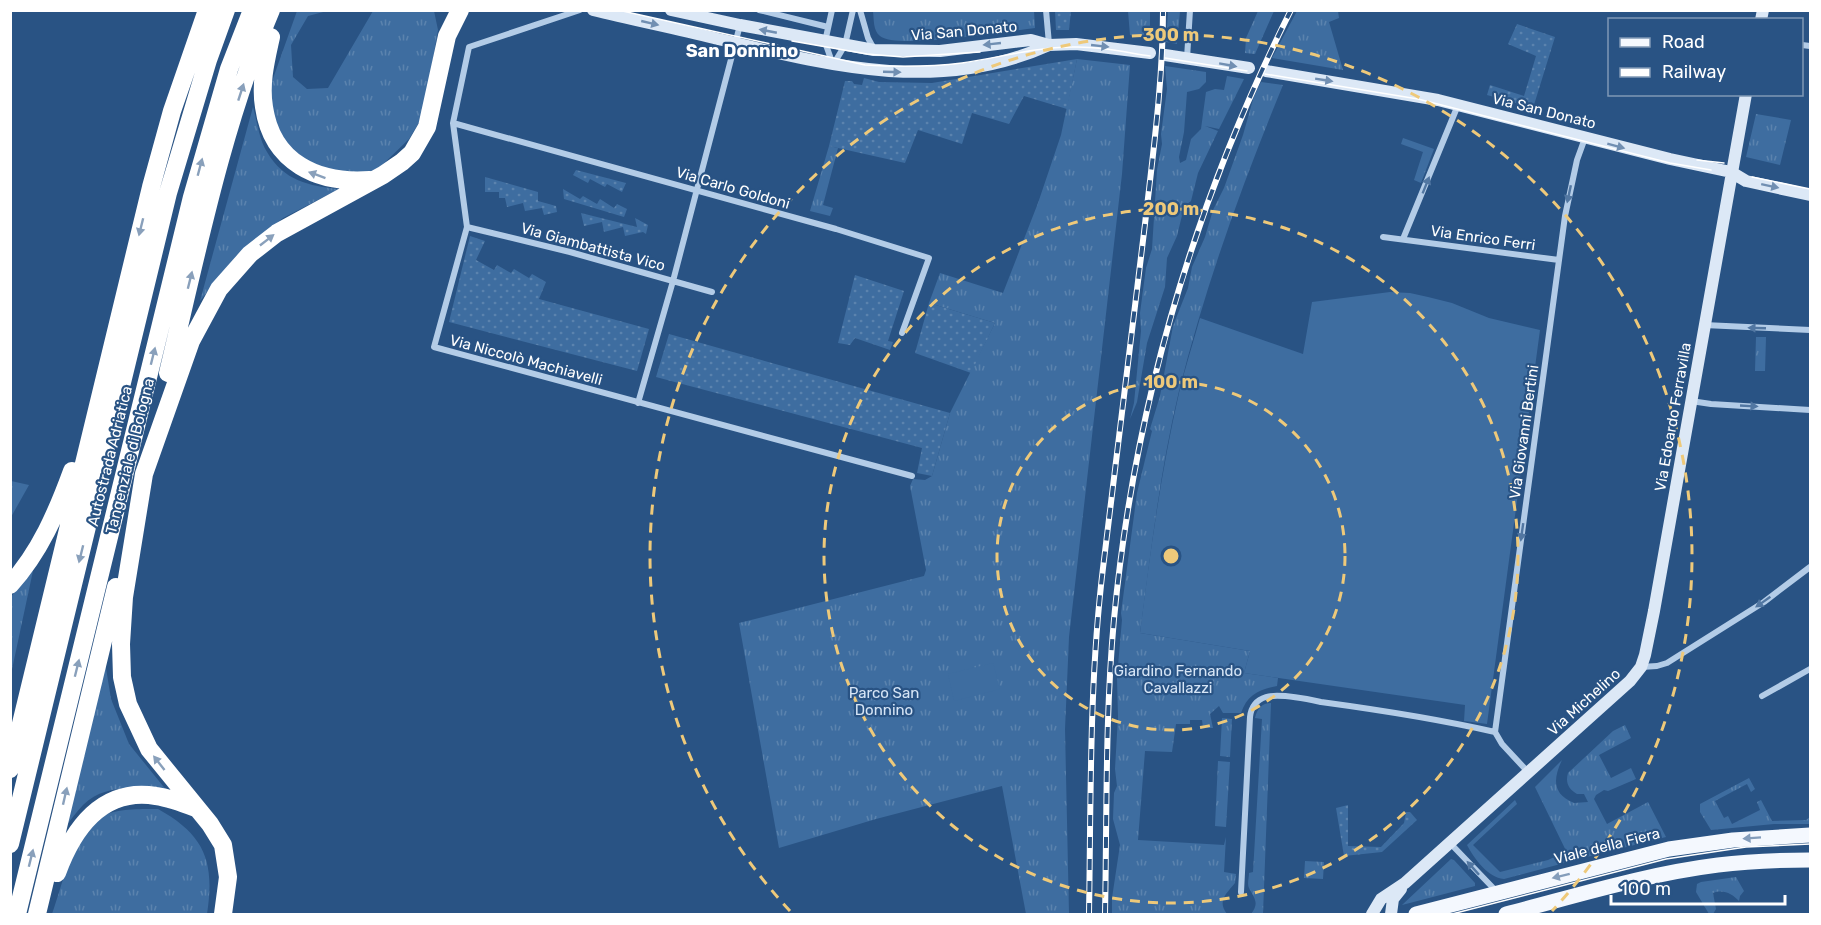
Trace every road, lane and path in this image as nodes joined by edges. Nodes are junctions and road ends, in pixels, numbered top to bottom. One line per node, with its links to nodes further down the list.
1 (207, 10): 46 (highway, one-way to 46)
2 (226, 10): 63 (highway, Autostrada Adriatica, one-way to 63)
3 (252, 10): 68 (highway, Autostrada Adriatica, one-way to 3)
4 (271, 10): 50 (highway, Tangenziale di Bologna, one-way to 4)
5 (281, 10): 34 (highway, one-way to 5)
6 (580, 10): 31 (street, Via Niccolò Machiavelli)
7 (593, 10): 19 (main road, Via San Donato, one-way to 19)
8 (671, 10): 16 (main road, Via San Donato)
9 (759, 10): 17 (street)
10 (832, 10): 17 (street)
11 (853, 10): 20 (street)
12 (860, 10): 22 (street)
13 (1046, 10): 21 (street)
14 (1190, 10): 25 (street)
15 (455, 11): 34 (highway)
16 (740, 25): 18 (main road, Via San Donato, one-way to 16); 19 (street)
17 (828, 27): 18 (street)
18 (825, 42): 20 (main road, Via San Donato); 26 (street)
19 (735, 43): 26 (main road, Via San Donato); 35 (street)
20 (845, 45): 22 (main road, Via San Donato); 26 (street)
21 (1049, 45): 22 (main road, Via San Donato, one-way to 22); 23 (main road, Via San Donato, one-way to 23); 26 (main road, Via San Donato, one-way to 21)
22 (874, 50)
23 (1150, 53)
24 (1165, 55): 25 (main road)
25 (1187, 58): 27 (main road, one-way to 27)
26 (834, 65)
27 (1249, 68)
28 (1266, 71): 30 (main road, Via San Donato, one-way to 30)
29 (1746, 96): 33 (main road, Via Edoardo Ferravilla)
30 (1458, 105): 32 (main road, Via San Donato); 39 (street, Via Enrico Ferri, one-way to 30)
31 (453, 123): 35 (street, Via Carlo Goldoni); 37 (street, Via Niccolò Machiavelli)
32 (1585, 137): 33 (main road, Via San Donato, one-way to 33); 40 (street, Via Giovanni Bertini, one-way to 40)
33 (1731, 172): 36 (main road, Via San Donato, one-way to 36); 43 (main road, Via Edoardo Ferravilla)
34 (375, 179): 50 (highway, one-way to 34)
35 (695, 190): 41 (street); 45 (street, Via Carlo Goldoni)
36 (1810, 195)
37 (467, 227): 41 (street, Via Giambattista Vico); 48 (street, Via Niccolò Machiavelli)
38 (1383, 237): 39 (street, Via Enrico Ferri)
39 (1403, 239): 40 (street, Via Enrico Ferri)
40 (1558, 260): 57 (street, Via Giovanni Bertini, one-way to 57)
41 (672, 281): 42 (street, Via Giambattista Vico); 48 (street)
42 (712, 292)
43 (1704, 324): 44 (street, one-way to 43); 47 (main road, Via Edoardo Ferravilla)
44 (1810, 330)
45 (902, 333)
46 (109, 361): 53 (highway); 58 (highway)
47 (1690, 401): 49 (street, one-way to 49); 54 (main road, Via Edoardo Ferravilla)
48 (638, 403): 51 (street, Via Niccolò Machiavelli)
49 (1810, 410)
50 (144, 474): 60 (highway, one-way to 50); 69 (highway, Tangenziale di Bologna, one-way to 50)
51 (912, 476)
52 (1810, 567): 54 (street, Via Michelino, one-way to 54)
53 (10, 585)
54 (1641, 667): 59 (main road, Via Michelino)
55 (1810, 669): 56 (street)
56 (1762, 696)
57 (1495, 732): 59 (street); 66 (street)
58 (10, 769)
59 (1527, 772): 62 (main road, Via Michelino)
60 (196, 808): 70 (highway); 71 (highway)
61 (1810, 835): 67 (main road, Viale della Fiera, one-way to 67)
62 (1450, 843): 65 (main road, Via Michelino); 67 (street, one-way to 62)
63 (10, 844)
64 (1810, 860): 75 (main road)
65 (1405, 883): 72 (main road, Via Michelino); 73 (main road, Via Michelino)
66 (1240, 892)
67 (1498, 893): 74 (main road, Viale della Fiera)
68 (17, 915)
69 (37, 915)
70 (43, 915)
71 (223, 915)
72 (1371, 915)
73 (1391, 915)
74 (1416, 915)
75 (1506, 915)

